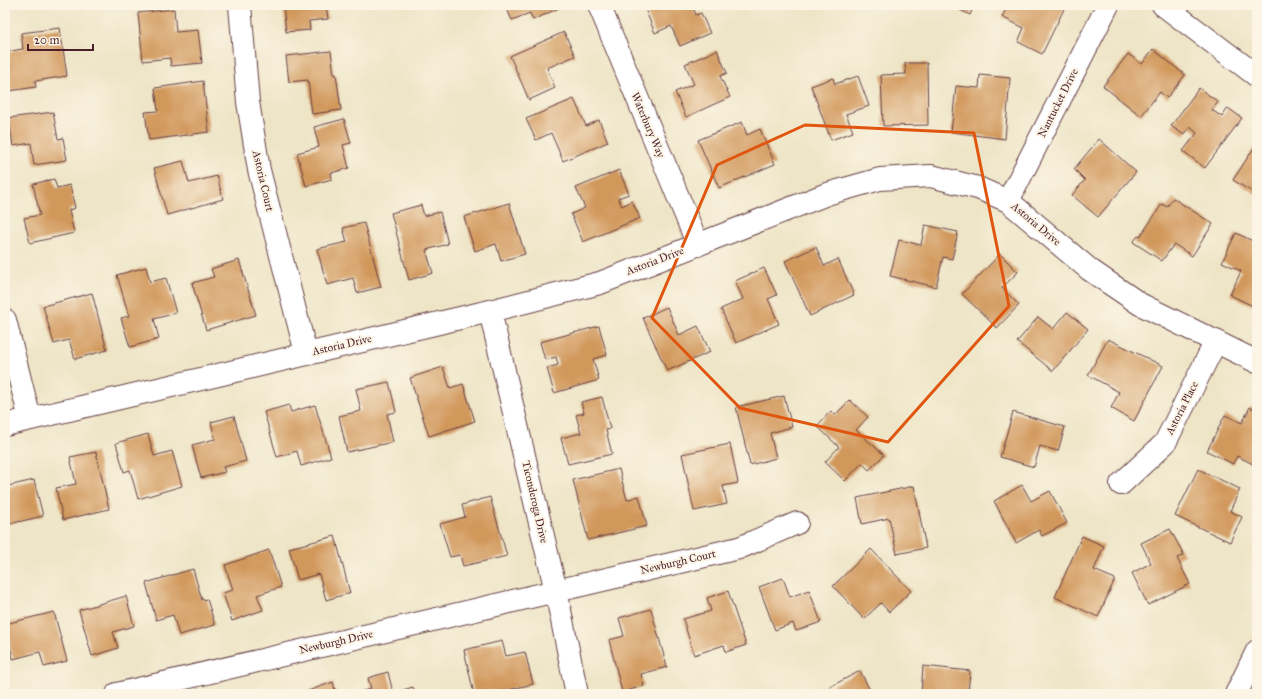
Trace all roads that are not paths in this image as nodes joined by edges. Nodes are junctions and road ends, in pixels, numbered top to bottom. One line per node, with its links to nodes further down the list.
1 (240, 5): 11 (street, Astoria Court)
2 (599, 5): 7 (street, Waterbury Way)
3 (1108, 5): 6 (street, Nantucket Drive)
4 (1163, 5): 5 (street)
5 (1257, 76)
6 (1008, 201): 7 (street, Astoria Drive); 10 (street, Astoria Drive)
7 (698, 245): 8 (street, Astoria Drive)
8 (490, 311): 11 (street, Astoria Drive); 17 (street, Ticonderoga Drive)
9 (5, 320): 13 (street)
10 (1216, 341): 12 (street, Astoria Drive); 15 (street, Astoria Place)
11 (306, 353): 13 (street, Astoria Drive)
12 (1257, 362)
13 (30, 419): 14 (street, Astoria Drive)
14 (5, 425)
15 (1121, 484)
16 (797, 523): 17 (street, Newburgh Court)
17 (556, 591): 19 (street, Newburgh Drive); 20 (street, Ticonderoga Drive)
18 (1257, 651): 21 (street)
19 (117, 694)
20 (577, 694)
21 (1236, 694)

